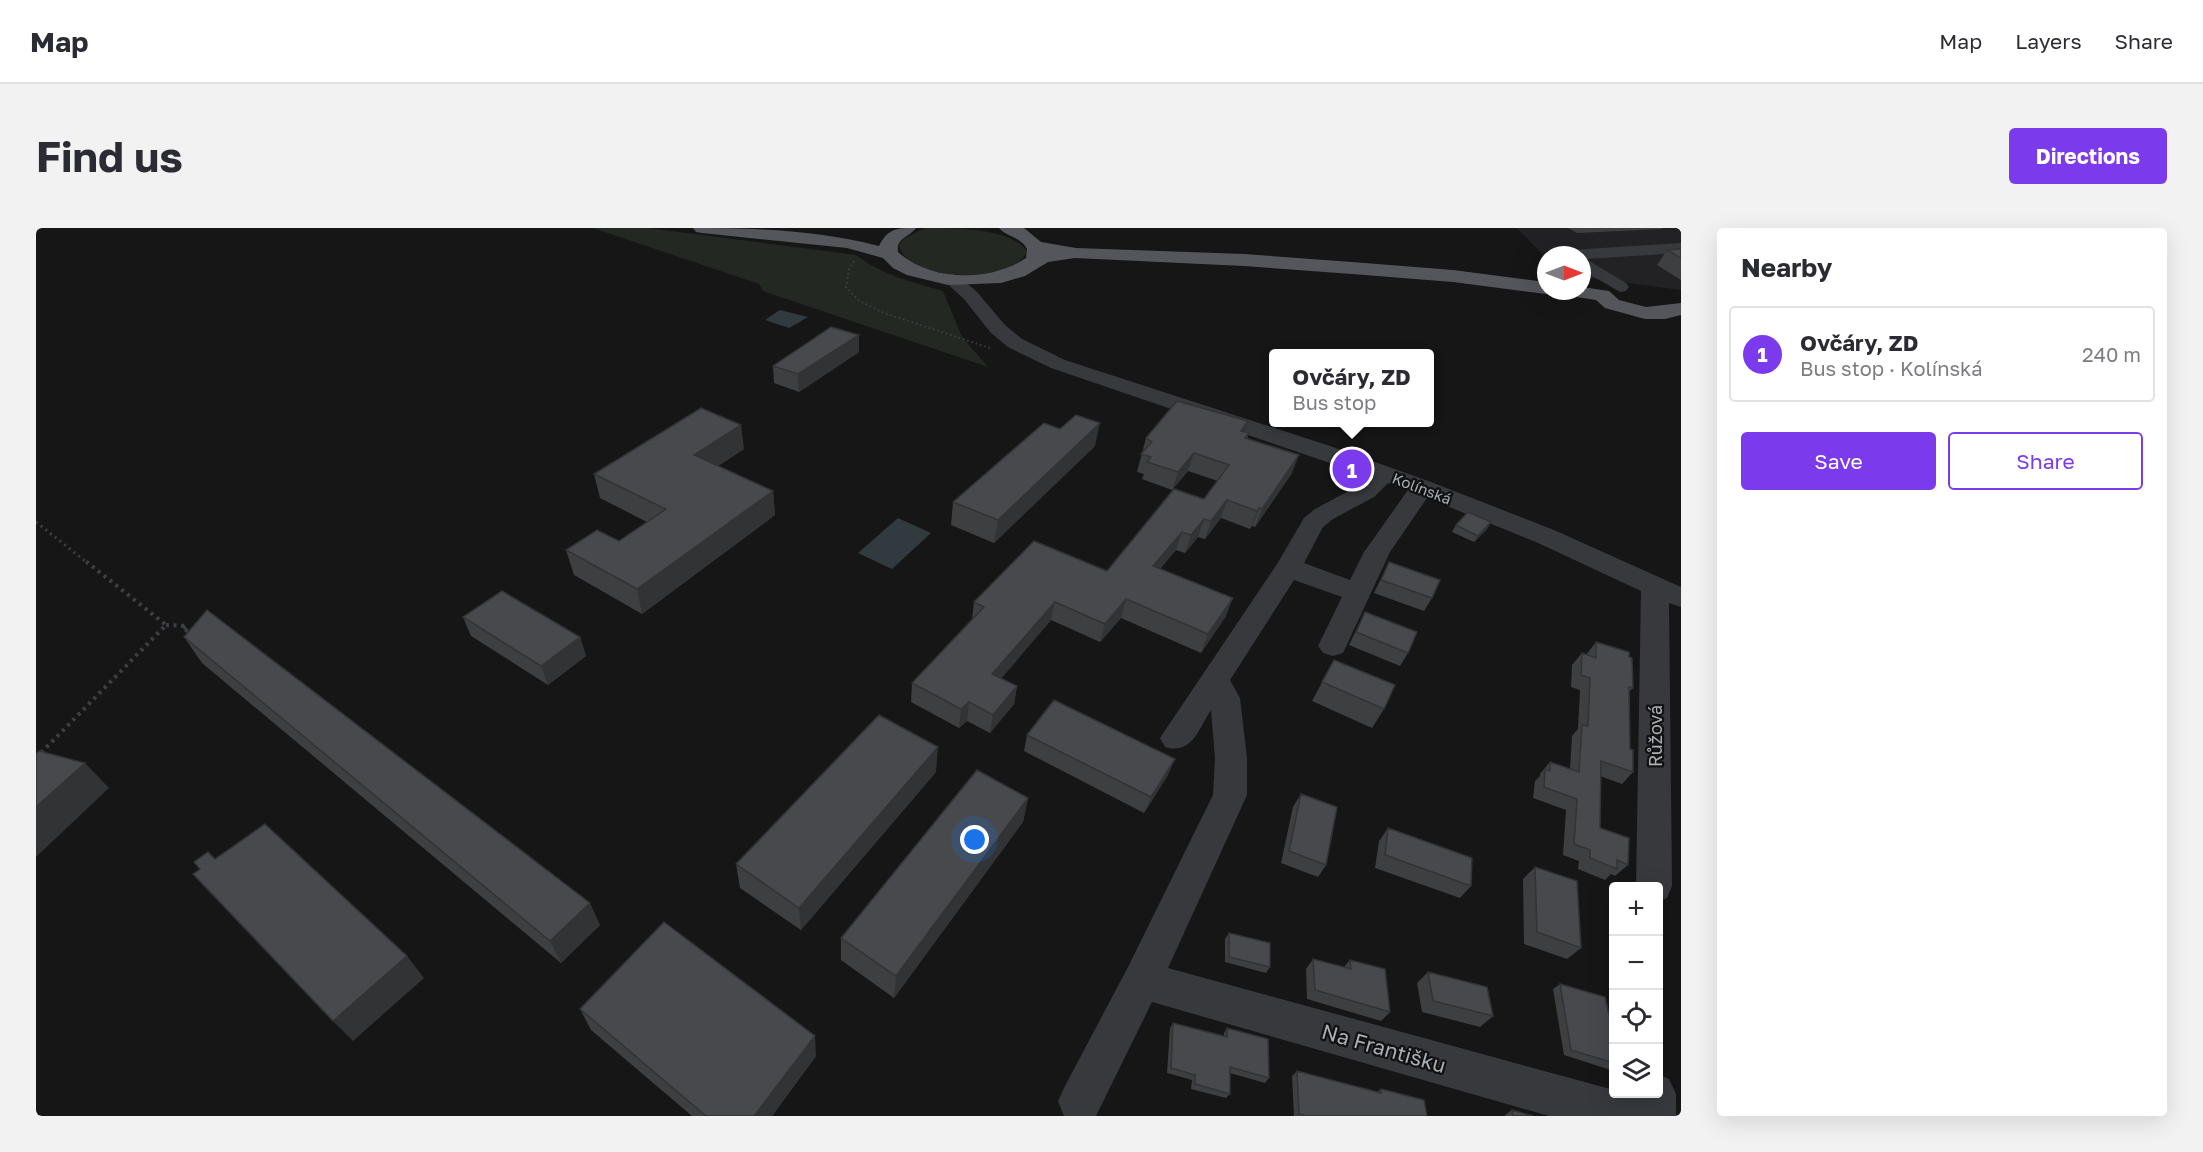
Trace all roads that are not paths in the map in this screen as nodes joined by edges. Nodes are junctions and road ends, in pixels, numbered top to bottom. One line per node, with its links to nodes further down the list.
1 (702, 228): 3 (main road)
2 (1010, 228): 6 (main road)
3 (890, 242): 8 (main road)
4 (1681, 248): 5 (street)
5 (1591, 251)
6 (1035, 253): 8 (main road); 9 (main road)
7 (1591, 272): 11 (street)
8 (977, 287): 13 (street, Kolínská)
9 (1537, 287)
10 (1591, 291): 11 (main road)
11 (1611, 291): 12 (main road); 12 (main road)
12 (1678, 309)
13 (1384, 473): 14 (street, Kolínská); 15 (street)
14 (1422, 487): 16 (street, Kolínská); 17 (street)
15 (1289, 566): 17 (street); 19 (street)
16 (1668, 592): 21 (street, Růžová)
17 (1359, 593): 18 (street)
18 (1334, 646)
19 (1214, 681): 20 (street); 22 (street)
20 (1176, 738)
21 (1654, 882)
22 (1143, 980): 24 (street); 25 (street, Na Františku)
23 (1654, 1098): 26 (street)
24 (1080, 1101)
25 (1626, 1116)
26 (1654, 1116)

